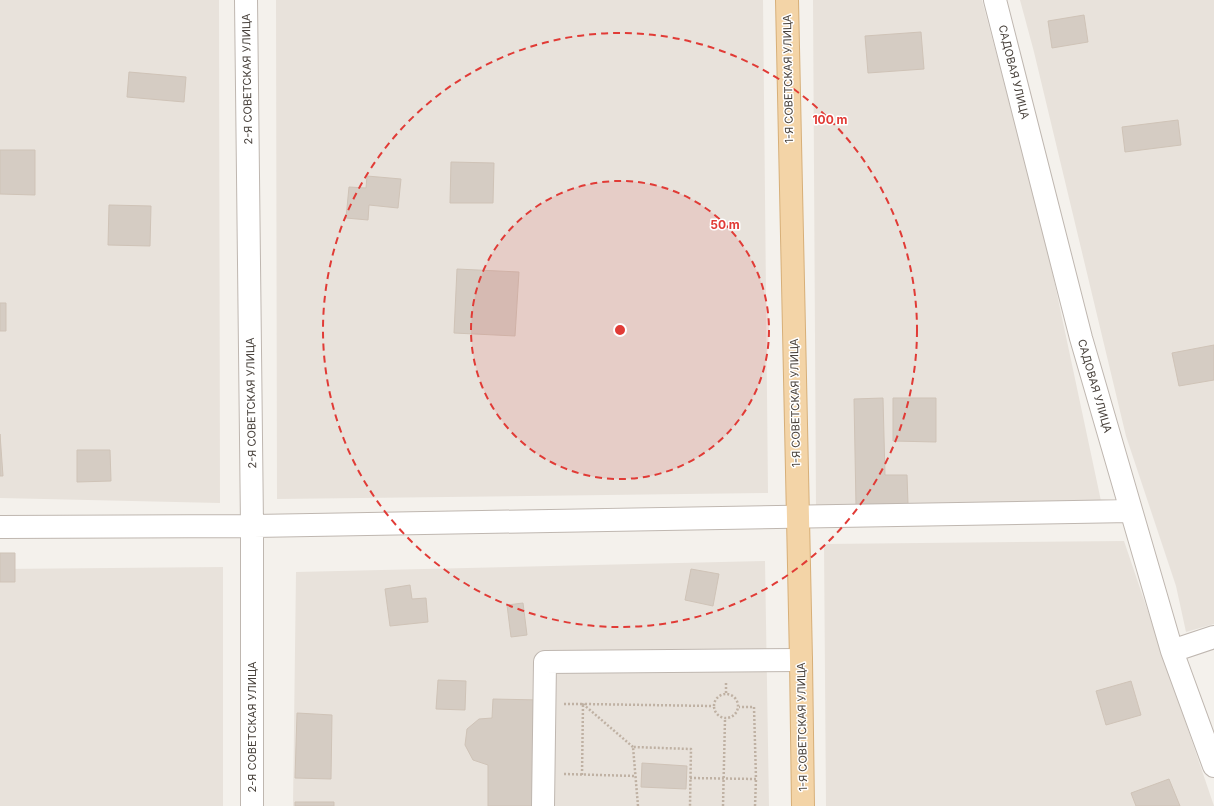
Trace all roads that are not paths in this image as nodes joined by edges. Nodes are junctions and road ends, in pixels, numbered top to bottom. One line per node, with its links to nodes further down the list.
1 (246, 0): 6 (street, 2-Я СОВЕТСКАЯ УЛИЦА)
2 (786, 0): 5 (main road, 1-Я СОВЕТСКАЯ УЛИЦА)
3 (995, 0): 4 (street, САДОВАЯ УЛИЦА)
4 (1131, 511): 5 (street); 9 (street, САДОВАЯ УЛИЦА)
5 (797, 518): 6 (street); 10 (main road, 1-Я СОВЕТСКАЯ УЛИЦА)
6 (252, 526): 7 (street); 12 (street, 2-Я СОВЕТСКАЯ УЛИЦА)
7 (0, 527)
8 (1214, 636): 9 (street)
9 (1172, 651): 11 (street, САДОВАЯ УЛИЦА)
10 (801, 660): 13 (street); 14 (main road, 1-Я СОВЕТСКАЯ УЛИЦА)
11 (1214, 766)
12 (252, 806)
13 (543, 806)
14 (803, 806)

